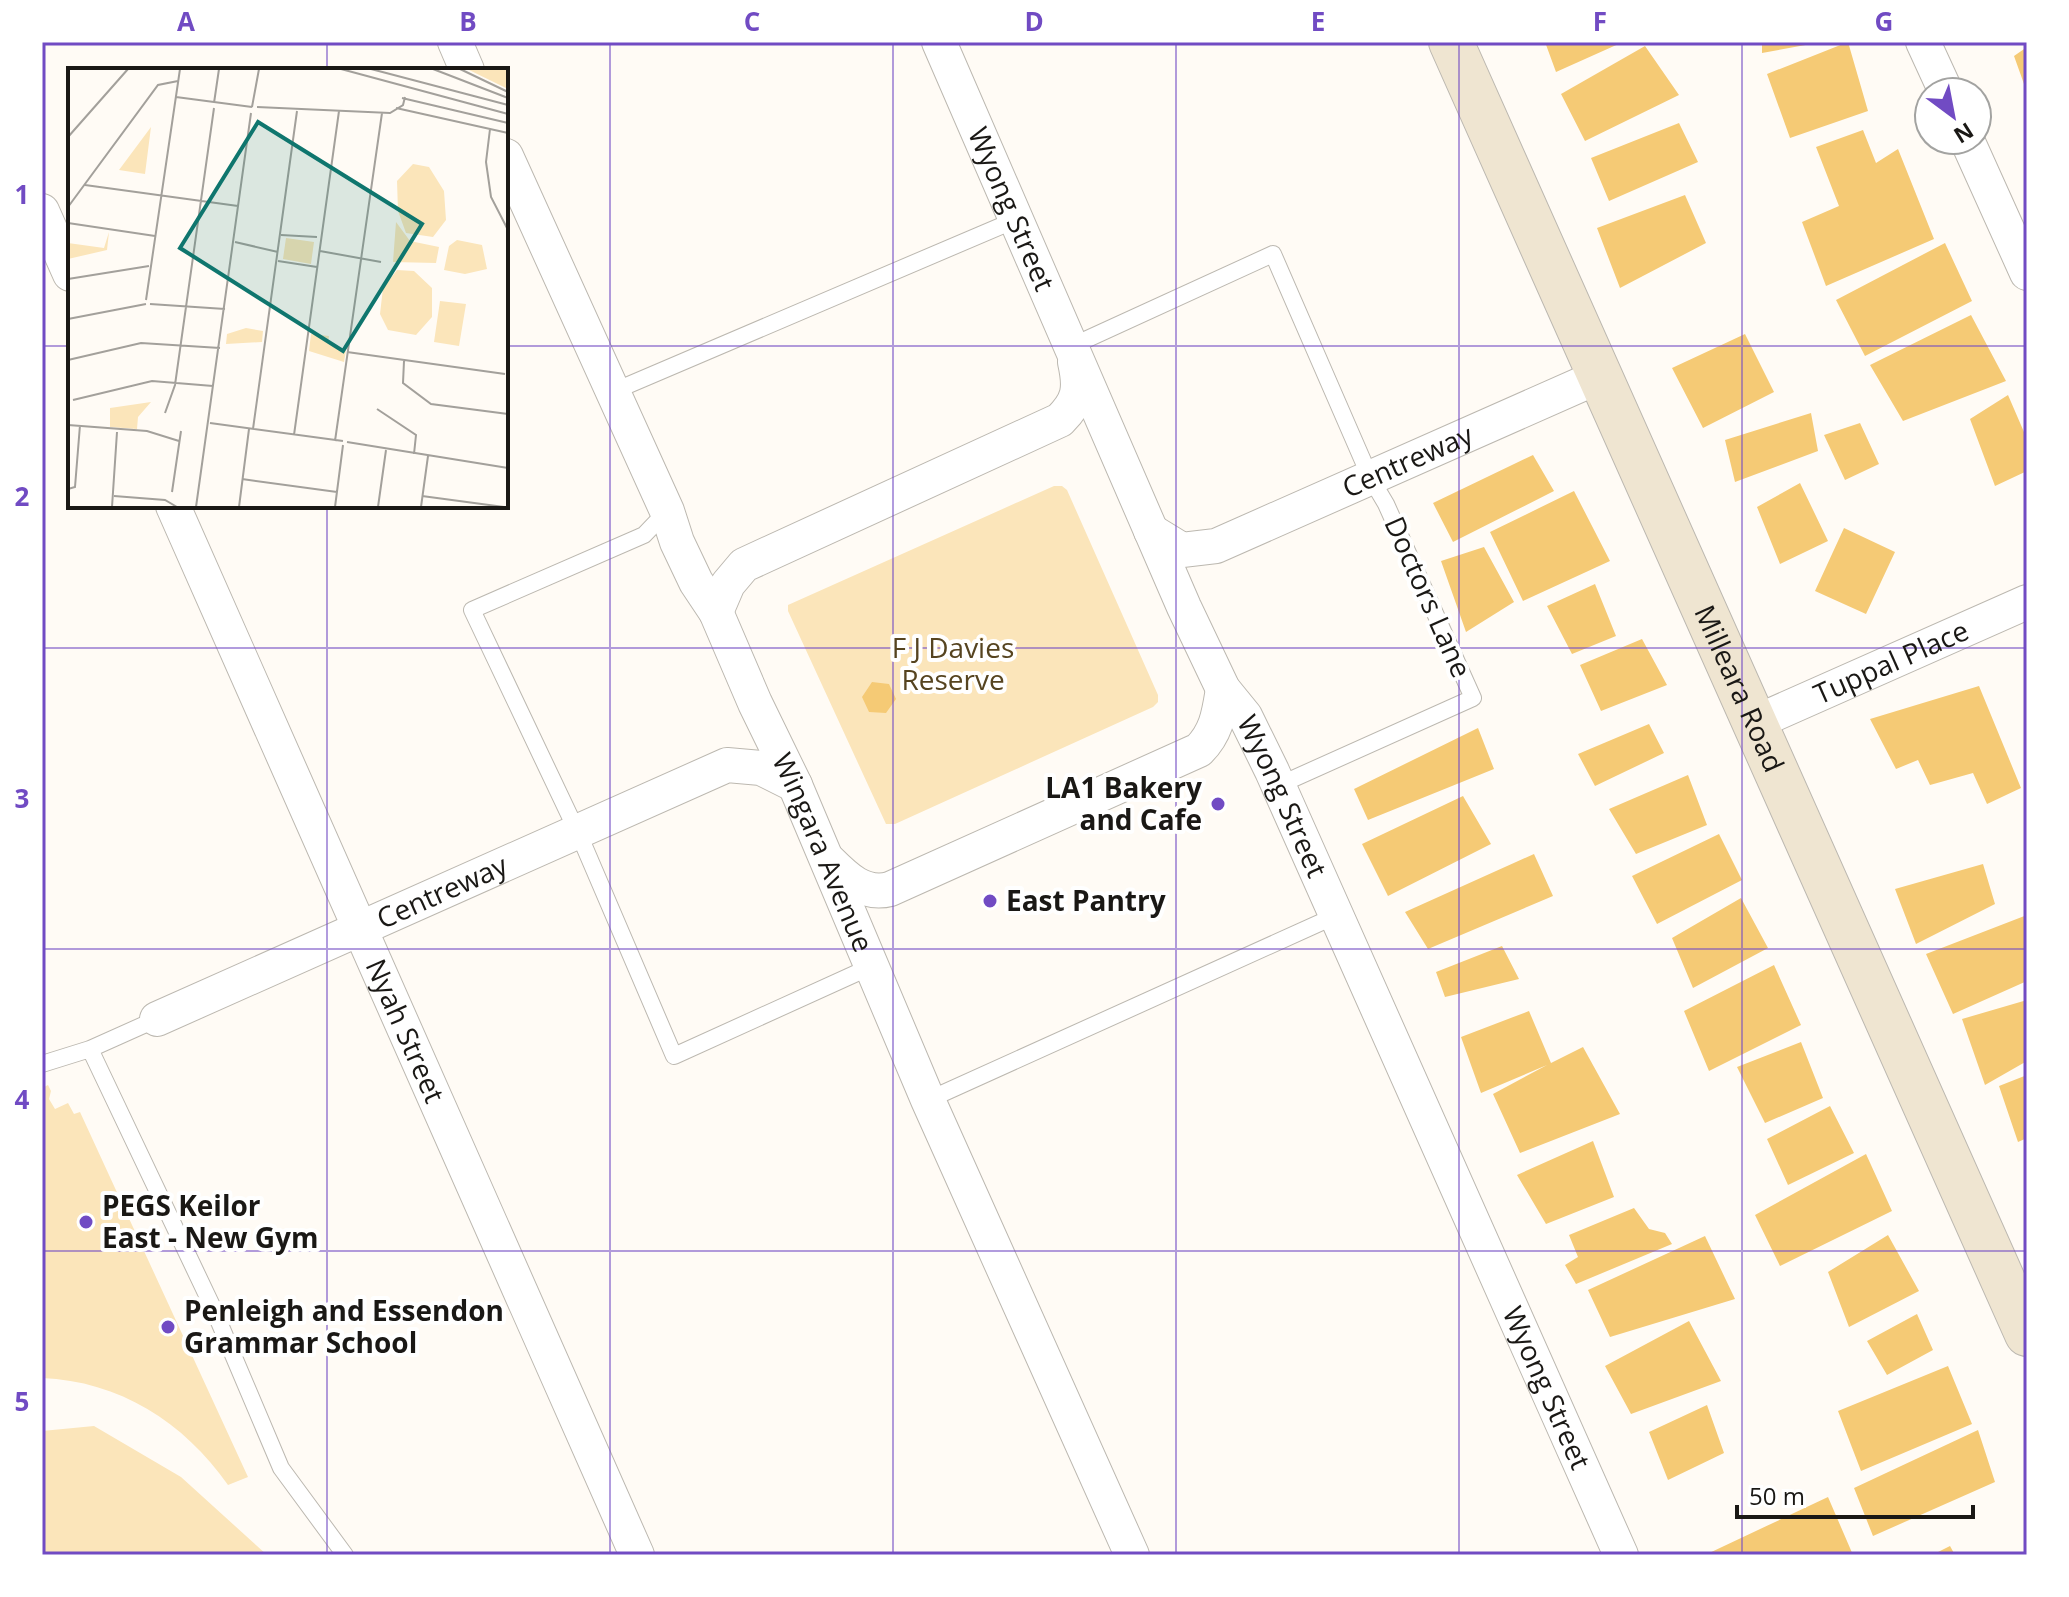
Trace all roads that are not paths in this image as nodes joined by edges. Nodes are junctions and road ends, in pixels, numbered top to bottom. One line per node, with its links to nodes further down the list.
1 (455, 42): 5 (street)
2 (939, 42): 10 (street, Wyong Street)
3 (1451, 42): 14 (main road, Milleara Road)
4 (1923, 42): 6 (street)
5 (466, 68)
6 (1939, 76)
7 (1974, 156): 12 (street)
8 (508, 160): 15 (street, Wingara Avenue)
9 (42, 211): 11 (street)
10 (1015, 220): 13 (street, Wyong Street); 15 (lane)
11 (68, 270)
12 (2027, 273)
13 (1072, 346): 16 (street); 17 (street, Wyong Street); 18 (lane)
14 (1600, 376): 18 (street, Centreway); 29 (main road, Milleara Road)
15 (612, 392): 20 (street, Wingara Avenue)
16 (1045, 429): 17 (street); 23 (street)
17 (1113, 446): 21 (street, Wyong Street)
18 (1370, 477): 22 (street, Centreway); 33 (lane, Doctors Lane)
19 (174, 508): 38 (street, Nyah Street)
20 (667, 511): 23 (street); 26 (street, Wingara Avenue); 34 (lane)
21 (1151, 531): 22 (street, Centreway); 25 (street, Wyong Street)
22 (1216, 546): 25 (street, Centreway)
23 (744, 565): 26 (street)
24 (2027, 602): 29 (street, Tuppal Place)
25 (1184, 607): 27 (street, Wyong Street)
26 (716, 612): 28 (street, Wingara Avenue)
27 (1223, 689): 30 (street); 33 (street, Wyong Street)
28 (755, 703): 31 (street); 32 (street, Wingara Avenue)
29 (1754, 723): 44 (main road, Milleara Road)
30 (1199, 750): 33 (street); 36 (street)
31 (727, 765): 32 (street); 34 (street, Centreway)
32 (795, 785): 35 (street, Wingara Avenue)
33 (1277, 786): 37 (street, Wyong Street)
34 (578, 832): 38 (street, Centreway); 39 (lane)
35 (829, 861): 36 (street); 39 (street, Wingara Avenue)
36 (881, 892): 39 (street)
37 (1335, 916): 43 (lane); 48 (street, Wyong Street)
38 (360, 929): 40 (street, Centreway); 46 (street, Nyah Street)
39 (870, 967): 43 (street, Wingara Avenue)
40 (157, 1019): 41 (lane)
41 (90, 1049): 42 (lane); 45 (lane)
42 (42, 1064)
43 (928, 1100): 47 (street, Wingara Avenue)
44 (2027, 1334)
45 (345, 1555)
46 (637, 1555)
47 (1132, 1555)
48 (1621, 1555)

